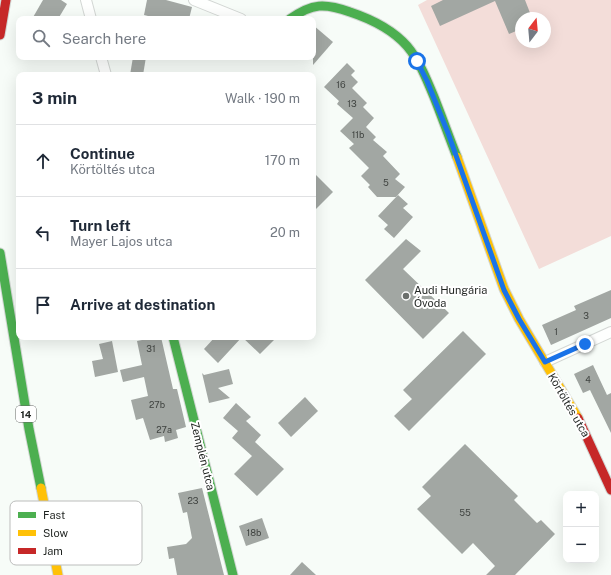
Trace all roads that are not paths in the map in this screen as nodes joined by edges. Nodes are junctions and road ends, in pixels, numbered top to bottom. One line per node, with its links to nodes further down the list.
1 (6, 0): 7 (street)
2 (86, 0): 4 (street)
3 (194, 0): 5 (street)
4 (90, 16)
5 (234, 16)
6 (294, 16): 13 (street, Körtöltés utca)
7 (0, 35)
8 (102, 60): 9 (street)
9 (105, 72)
10 (0, 253): 15 (street, 14)
11 (611, 332): 13 (street)
12 (174, 340): 18 (street, Zemplén utca)
13 (545, 362): 14 (street, Körtöltés utca)
14 (611, 490)
15 (43, 501)
16 (56, 565): 17 (street, 14)
17 (58, 575)
18 (233, 575)

